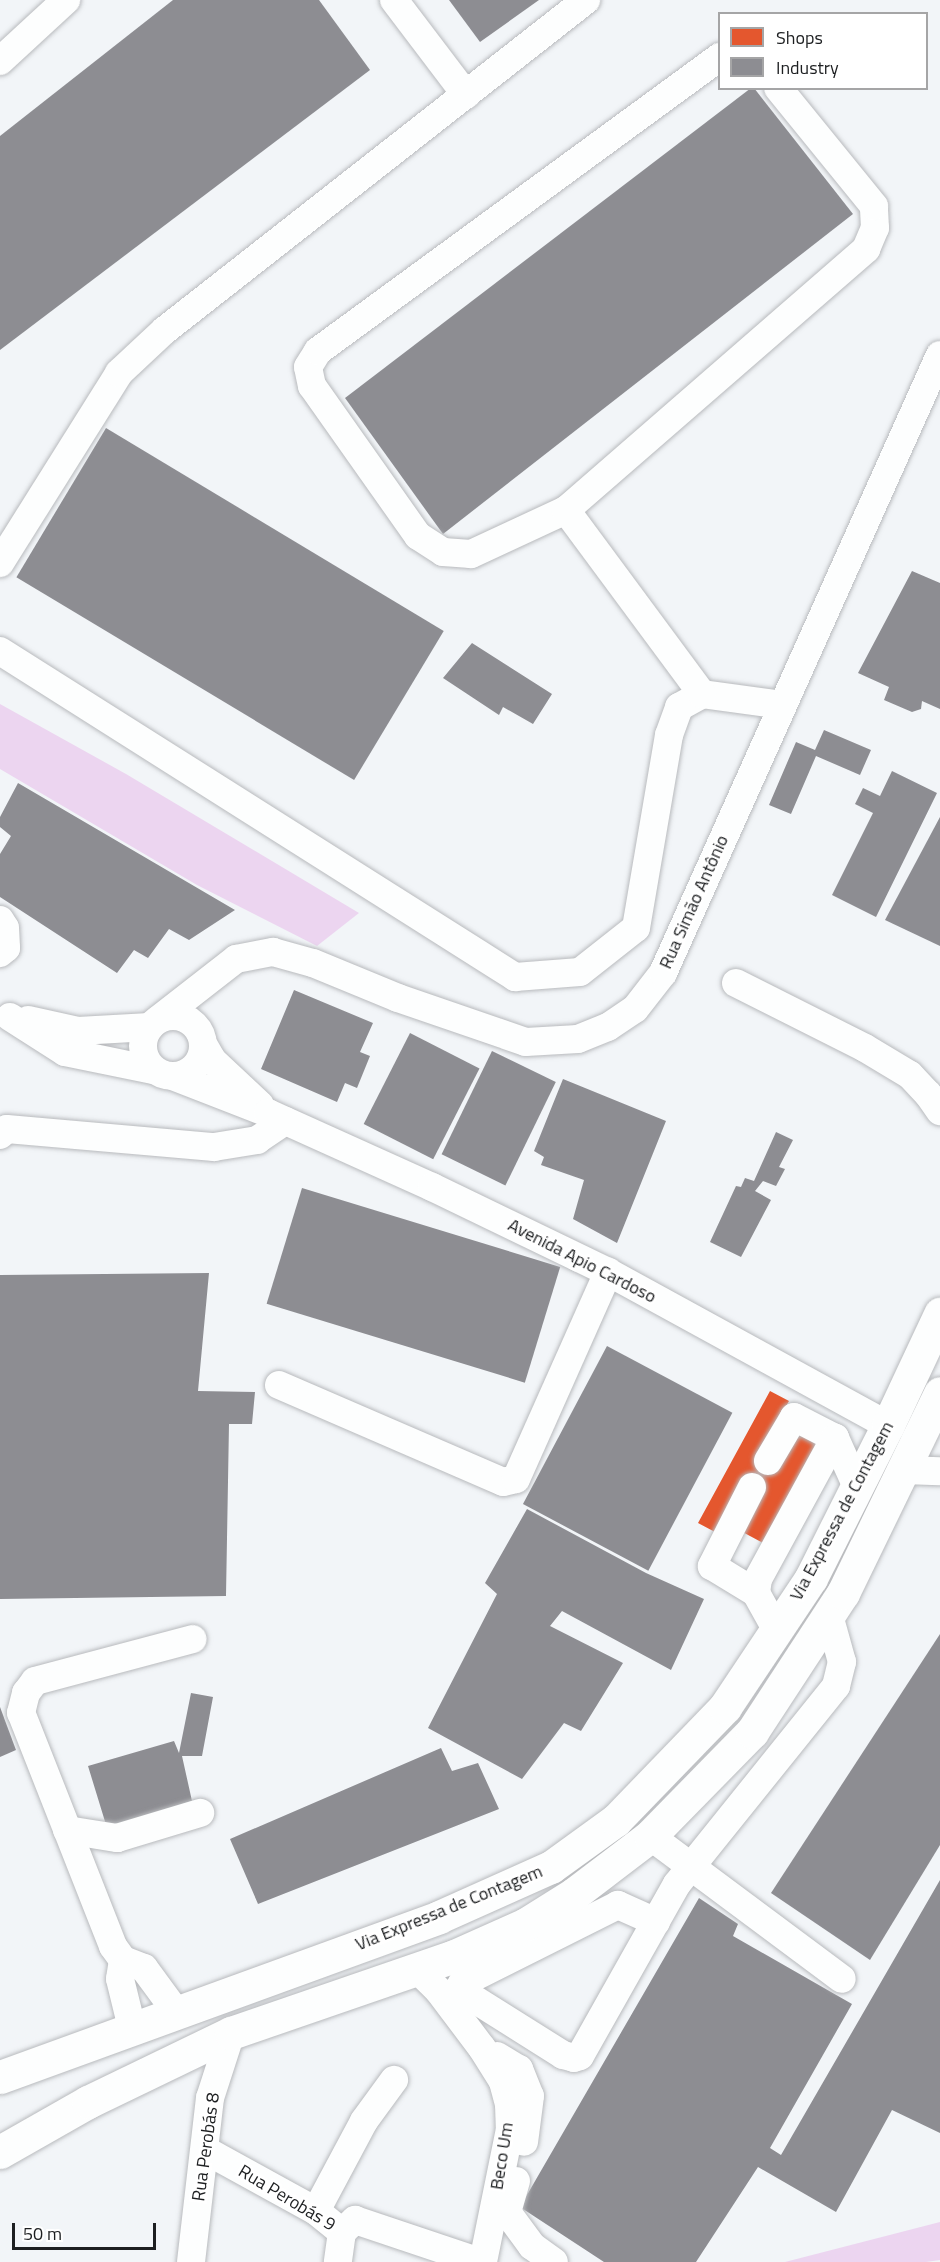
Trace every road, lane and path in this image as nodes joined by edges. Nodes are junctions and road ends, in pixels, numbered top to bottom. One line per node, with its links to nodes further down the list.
1 (66, 0): 5 (street)
2 (394, 0): 7 (street)
3 (586, 0): 7 (street)
4 (718, 58): 9 (street)
5 (0, 61)
6 (780, 90): 9 (street)
7 (466, 95): 10 (street)
8 (938, 364): 13 (street, Rua Simão Antônio)
9 (566, 510): 12 (street)
10 (0, 563)
11 (0, 651): 12 (street)
12 (702, 694): 13 (street)
13 (782, 705): 17 (street, Rua Simão Antônio)
14 (0, 920): 15 (street)
15 (0, 953)
16 (736, 983): 22 (street)
17 (196, 993): 19 (street, Rua Simão Antônio); 20 (street)
18 (5, 1015): 19 (street, Avenida Apio Cardoso); 21 (street, Avenida Apio Cardoso)
19 (155, 1023): 20 (street); 21 (street)
20 (201, 1038): 21 (street); 23 (street, Avenida Apio Cardoso)
21 (164, 1073): 23 (street, Avenida Apio Cardoso)
22 (940, 1111)
23 (277, 1117): 24 (street); 25 (street, Avenida Apio Cardoso)
24 (0, 1135)
25 (608, 1272): 27 (street); 29 (street, Avenida Apio Cardoso)
26 (940, 1314): 29 (highway, Via Expressa de Contagem)
27 (279, 1385)
28 (935, 1419): 32 (highway, Via Expressa de Contagem)
29 (888, 1425): 35 (highway, Via Expressa de Contagem)
30 (835, 1438): 31 (street); 35 (street); 36 (street)
31 (768, 1461)
32 (903, 1470): 33 (street); 37 (highway, Via Expressa de Contagem)
33 (940, 1471)
34 (752, 1487): 36 (street)
35 (857, 1487): 38 (highway, Via Expressa de Contagem)
36 (756, 1593): 38 (street)
37 (829, 1615): 42 (highway, Via Expressa de Contagem); 43 (street)
38 (776, 1629): 48 (highway, Via Expressa de Contagem)
39 (193, 1639): 41 (street)
40 (201, 1813): 41 (street)
41 (67, 1830): 45 (street)
42 (650, 1836): 43 (street); 46 (highway, Via Expressa de Contagem)
43 (690, 1868): 44 (street); 47 (street)
44 (656, 1922): 44 (street)
45 (123, 1960): 48 (street); 49 (street)
46 (406, 1974): 50 (highway, Via Expressa de Contagem); 51 (street, Beco Um)
47 (842, 1979)
48 (177, 2013): 49 (highway, Via Expressa de Contagem)
49 (132, 2028): 52 (highway, Via Expressa de Contagem)
50 (231, 2033): 54 (street, Rua Perobás 8); 55 (highway, Via Expressa de Contagem)
51 (482, 2048): 60 (street, Beco Um); 61 (street)
52 (0, 2077)
53 (394, 2080): 56 (street)
54 (205, 2150): 56 (street, Rua Perobás 9); 58 (street, Rua Perobás 8)
55 (0, 2152)
56 (316, 2211): 57 (street, Rua Perobás 9)
57 (342, 2232): 59 (street, Rua Perobás 9); 60 (street)
58 (191, 2262)
59 (338, 2262)
60 (481, 2262)
61 (554, 2262)

